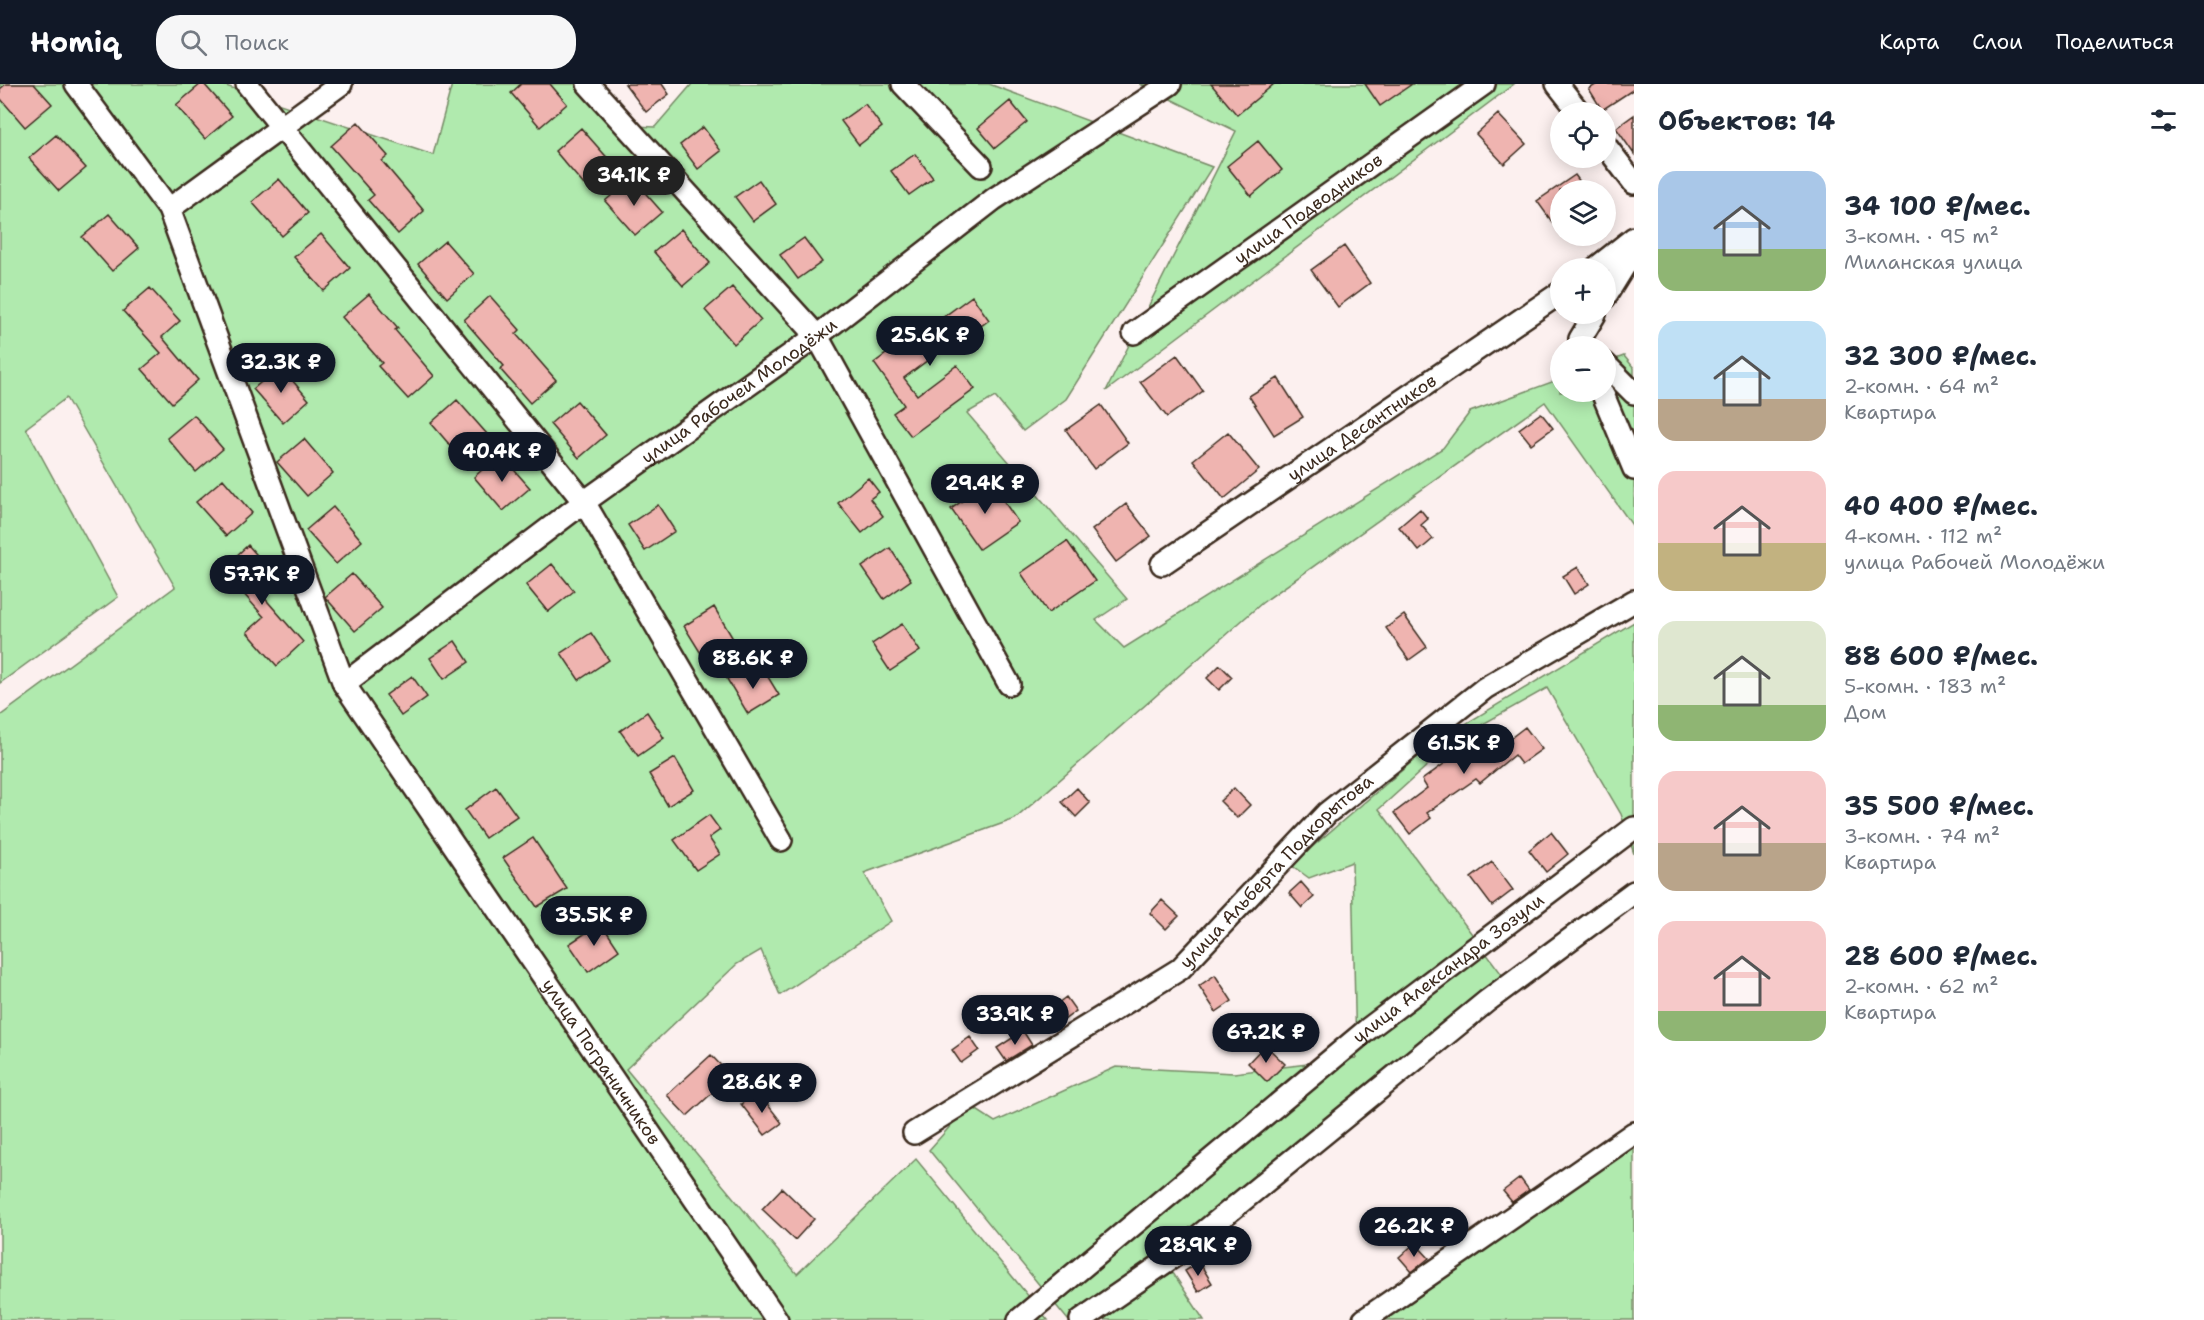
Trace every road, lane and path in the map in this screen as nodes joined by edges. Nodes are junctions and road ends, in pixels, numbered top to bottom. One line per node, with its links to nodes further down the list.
1 (76, 84): 14 (street, улица Пограничников)
2 (247, 84): 10 (street)
3 (341, 84): 10 (street)
4 (588, 84): 21 (street)
5 (903, 84): 12 (street)
6 (1170, 84): 21 (street, улица Рабочей Молодёжи)
7 (1484, 84): 20 (street, улица Подводников)
8 (1557, 84): 9 (street)
9 (1571, 102)
10 (281, 129): 14 (street); 26 (street)
11 (1616, 160): 13 (street)
12 (981, 166)
13 (1634, 183)
14 (169, 208): 29 (street, улица Пограничников)
15 (1634, 238): 17 (street)
16 (1634, 250): 18 (street)
17 (1609, 258)
18 (1616, 279)
19 (1550, 300): 27 (street, улица Десантников)
20 (1134, 333)
21 (817, 336): 26 (street, улица Рабочей Молодёжи); 30 (street)
22 (1616, 375): 23 (street)
23 (1634, 393)
24 (1606, 402): 25 (street)
25 (1634, 469)
26 (584, 502): 29 (street, улица Рабочей Молодёжи); 32 (street)
27 (1162, 564)
28 (1634, 601): 34 (street, улица Альберта Подкорытова)
29 (344, 684): 36 (street, улица Пограничников)
30 (1009, 684)
31 (1634, 828): 37 (street, улица Александра Зозули)
32 (781, 840)
33 (1634, 892): 38 (street)
34 (914, 1133)
35 (1634, 1133): 39 (street)
36 (777, 1320)
37 (1018, 1320)
38 (1081, 1320)
39 (1364, 1320)

